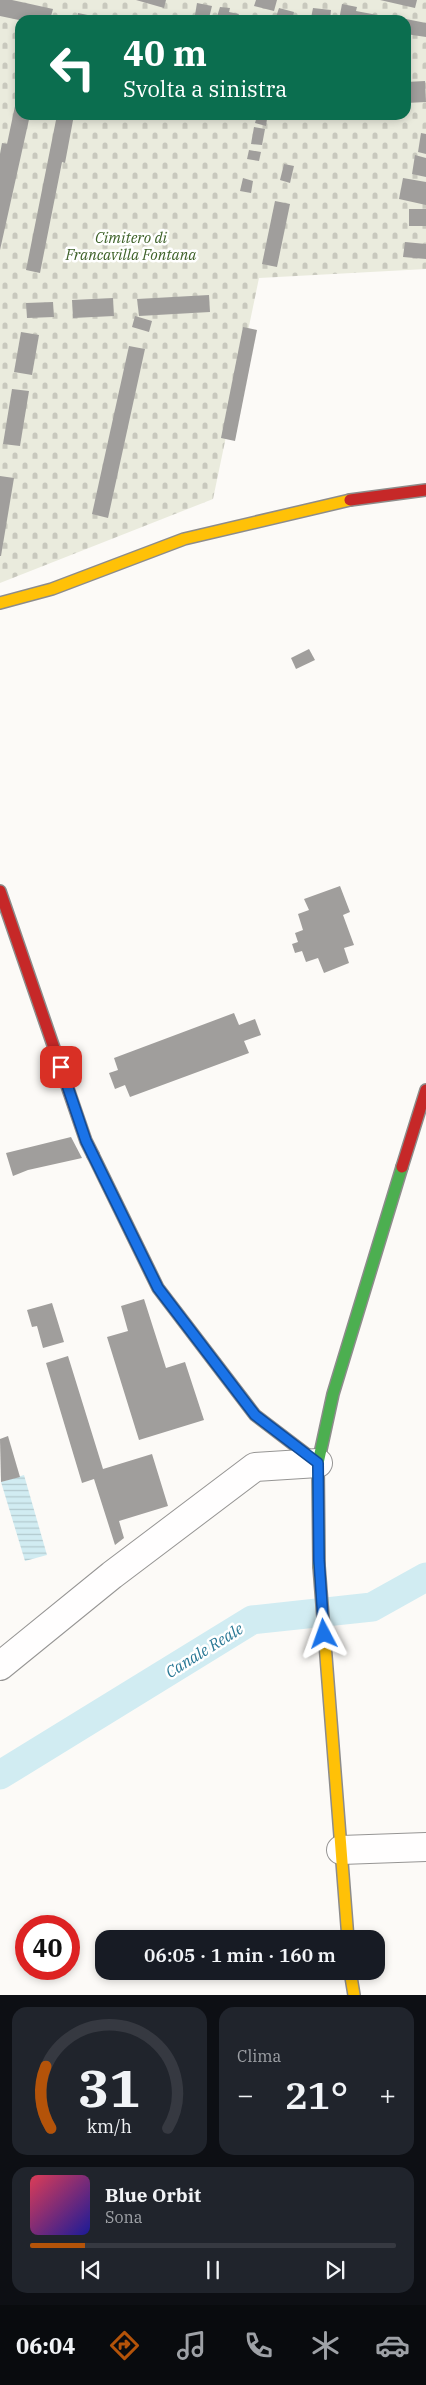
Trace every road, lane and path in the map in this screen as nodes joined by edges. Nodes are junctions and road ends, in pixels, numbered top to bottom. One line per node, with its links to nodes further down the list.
1 (426, 490): 2 (street)
2 (0, 603)
3 (0, 892): 5 (street)
4 (426, 1090): 5 (street)
5 (318, 1463): 6 (street); 8 (street)
6 (0, 1666)
7 (426, 1847): 8 (street)
8 (341, 1850): 9 (street)
9 (347, 1930)
10 (349, 1980): 12 (street)
11 (351, 1980): 13 (street)
12 (348, 1995)
13 (354, 1995)

